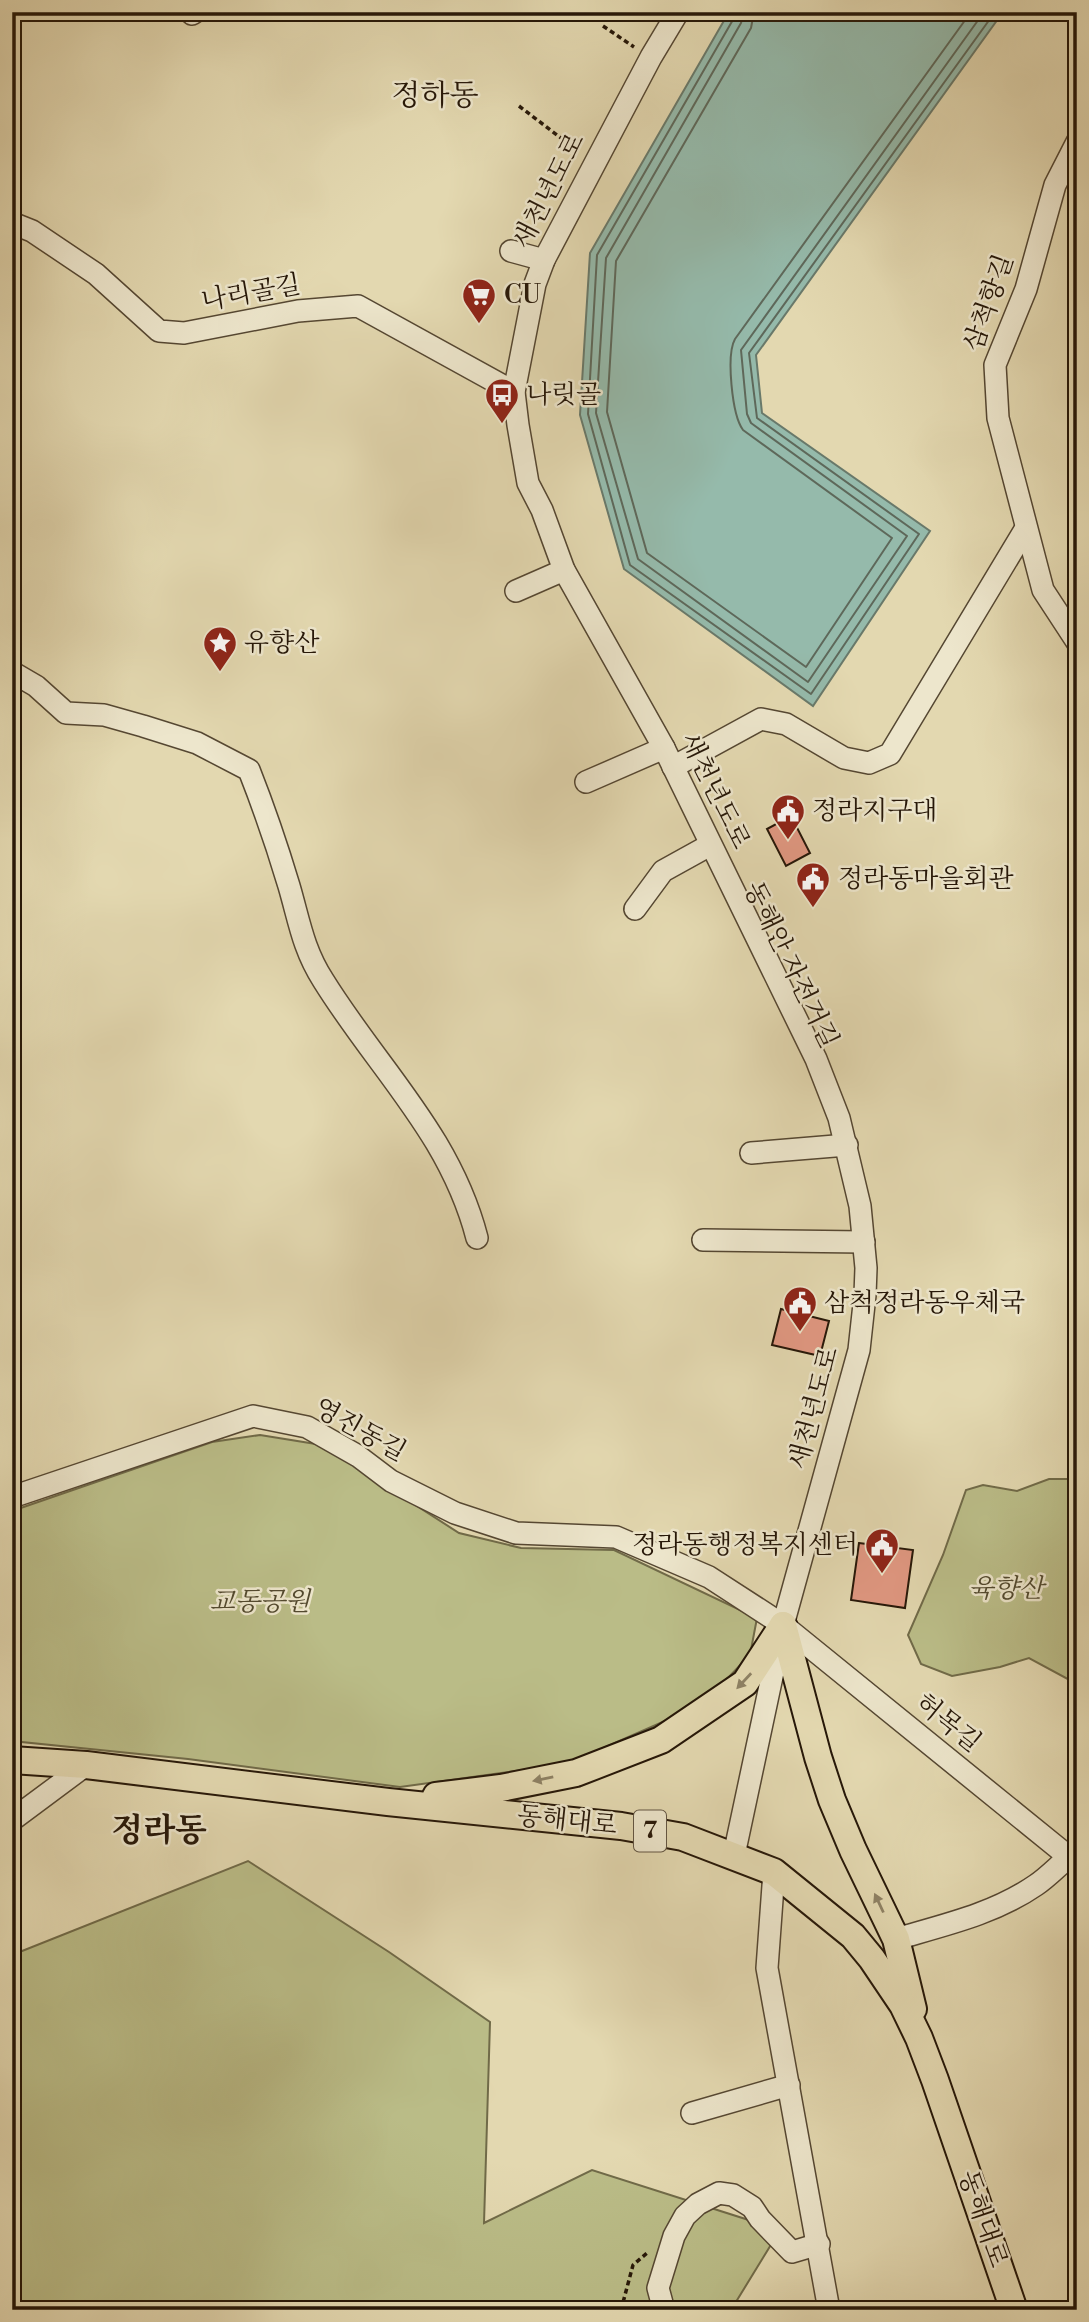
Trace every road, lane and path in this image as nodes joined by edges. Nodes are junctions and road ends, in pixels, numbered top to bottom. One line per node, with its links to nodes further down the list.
1 (678, 12): 3 (street, 새천년도로)
2 (603, 26): 3 (path)
3 (651, 57): 6 (street, 새천년도로)
4 (519, 106): 6 (path)
5 (1077, 142): 11 (street, 삼척항길)
6 (593, 163): 9 (street, 새천년도로)
7 (12, 223): 10 (street, 나리골길)
8 (511, 251): 9 (street)
9 (544, 260): 10 (street, 새천년도로)
10 (514, 392): 12 (street, 새천년도로)
11 (1027, 528): 14 (street, 삼척항길); 16 (street)
12 (564, 570): 13 (street); 16 (street, 새천년도로)
13 (516, 592)
14 (1077, 642)
15 (12, 672): 22 (street)
16 (669, 757): 17 (street); 18 (street, 새천년도로)
17 (586, 782)
18 (710, 845): 19 (street); 20 (street, 새천년도로)
19 (635, 909)
20 (847, 1145): 21 (street); 24 (street, 새천년도로)
21 (751, 1153)
22 (477, 1238)
23 (703, 1241): 24 (street)
24 (864, 1242): 26 (street, 새천년도로)
25 (12, 1497): 26 (street, 영진동길)
26 (783, 1625): 29 (main road, one-way to 29); 31 (street, 허목길); 32 (street, 새천년도로); 34 (main road, one-way to 26)
27 (12, 1760): 28 (main road, 동해대로 / 7)
28 (86, 1765): 29 (main road, 동해대로 / 7); 30 (street)
29 (388, 1802): 32 (main road, 동해대로 / 7)
30 (12, 1820)
31 (1073, 1852): 34 (street)
32 (734, 1855): 33 (main road, 동해대로 / 7)
33 (774, 1872): 35 (main road, 동해대로 / 7); 36 (street)
34 (896, 1939): 35 (main road)
35 (919, 2038): 43 (main road, 동해대로 / 7)
36 (789, 2085): 37 (street); 39 (street)
37 (692, 2113)
38 (674, 2236): 39 (street); 40 (path); 41 (street)
39 (819, 2244): 42 (street)
40 (621, 2310)
41 (661, 2310)
42 (829, 2310)
43 (1014, 2310)

